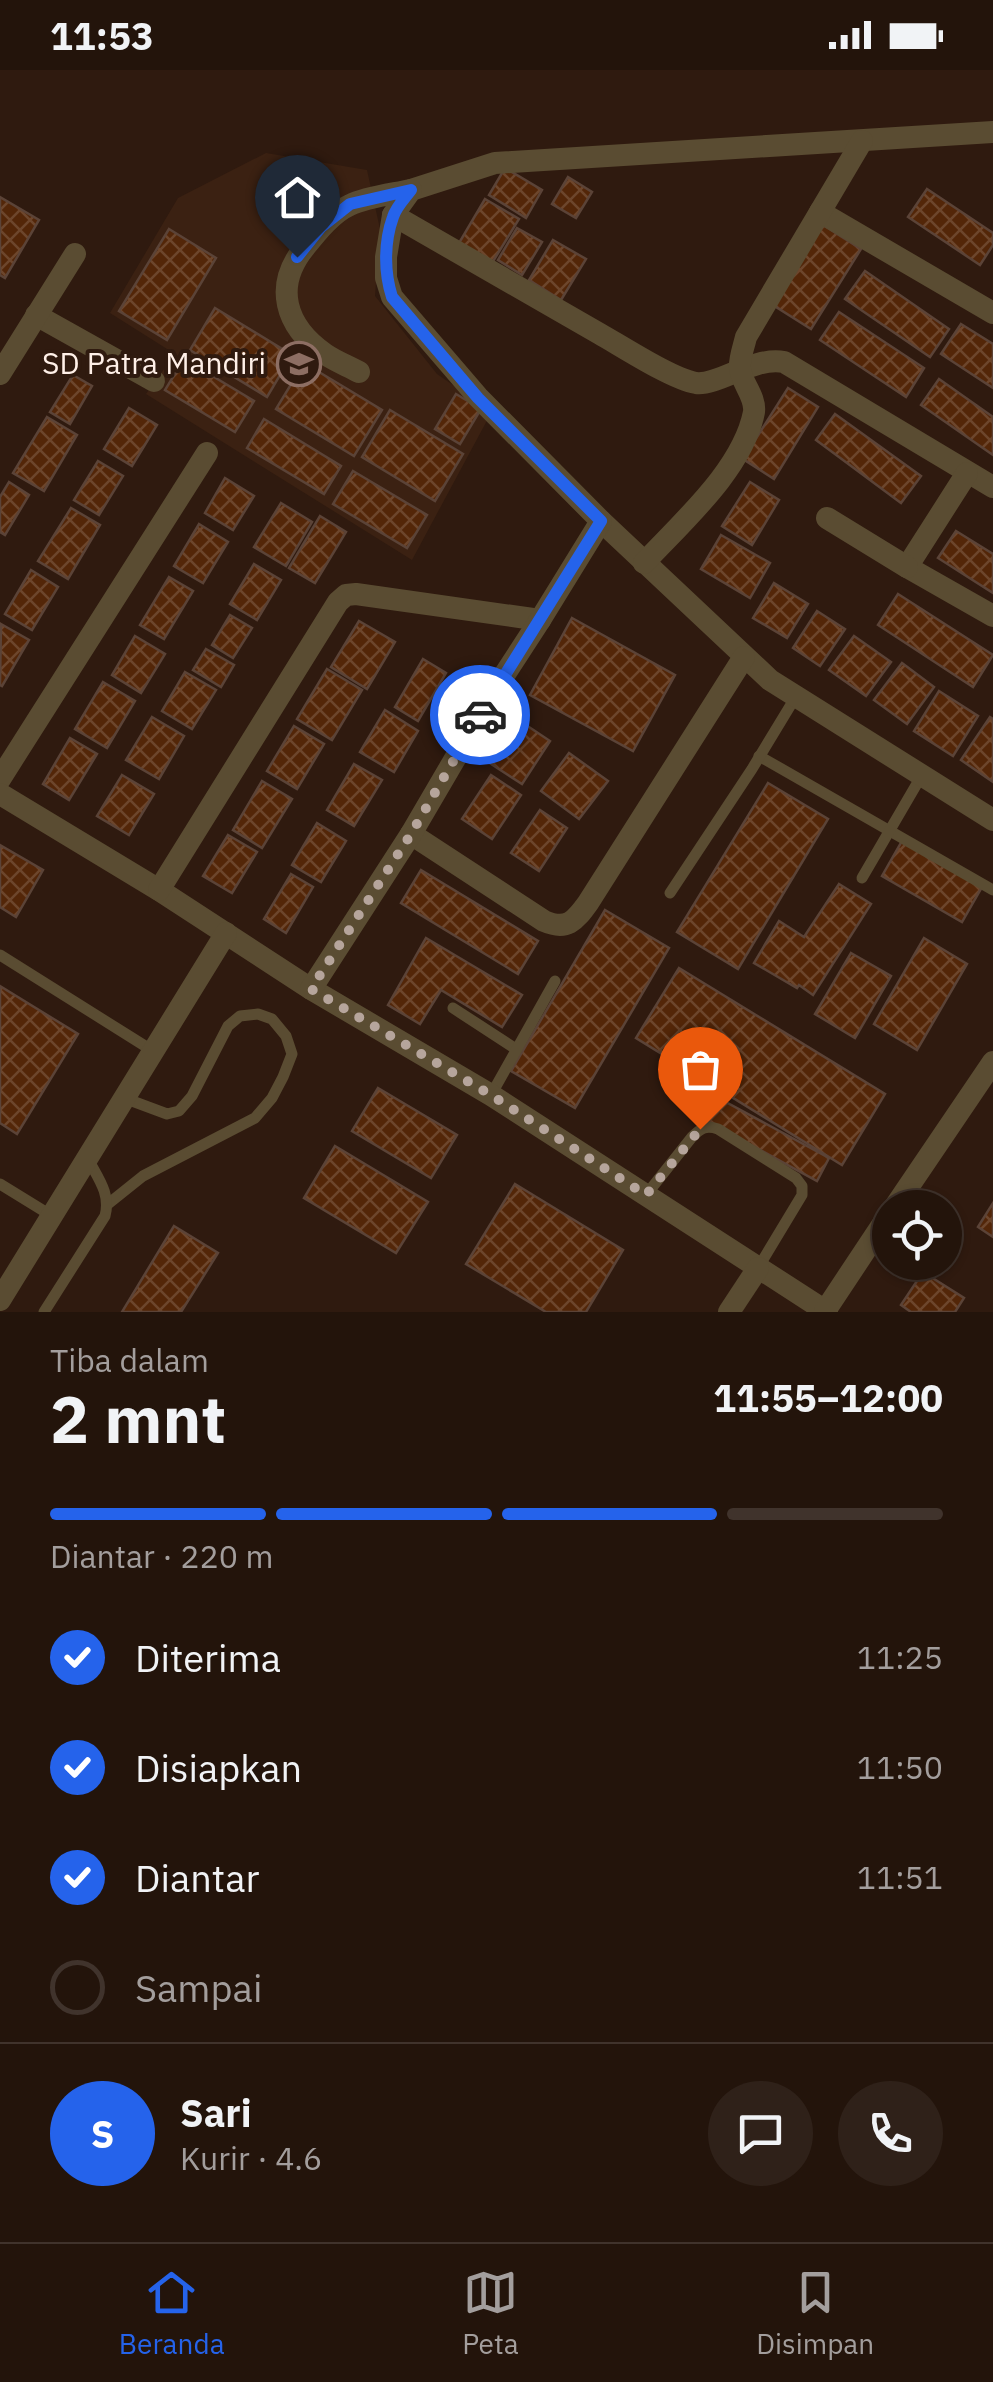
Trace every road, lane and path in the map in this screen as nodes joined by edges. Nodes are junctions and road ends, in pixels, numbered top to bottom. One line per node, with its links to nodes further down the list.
1 (993, 132): 2 (street)
2 (862, 141): 3 (street); 4 (street)
3 (411, 190): 5 (street); 10 (street)
4 (820, 212): 7 (street); 9 (street)
5 (393, 215): 9 (street); 17 (street)
6 (75, 254): 8 (street)
7 (993, 313)
8 (36, 315): 11 (street); 12 (street)
9 (740, 369): 14 (street); 18 (street)
10 (359, 372)
11 (0, 374)
12 (154, 381)
13 (206, 453): 26 (street)
14 (967, 472): 15 (street); 19 (street)
15 (993, 487)
16 (827, 518): 19 (street)
17 (601, 521): 18 (street); 21 (street)
18 (644, 563): 22 (street)
19 (908, 567): 20 (street)
20 (993, 616)
21 (540, 620): 30 (street); 32 (street)
22 (744, 656): 23 (street); 30 (street)
23 (795, 698): 24 (lane); 25 (street)
24 (760, 756): 29 (lane); 34 (lane)
25 (922, 775): 28 (street); 29 (lane)
26 (0, 780)
27 (0, 794): 32 (street)
28 (993, 820)
29 (890, 830): 31 (lane); 33 (lane)
30 (411, 834): 38 (street)
31 (862, 878)
32 (160, 890): 35 (street)
33 (993, 890)
34 (670, 893)
35 (226, 933): 38 (street); 41 (street)
36 (0, 955): 41 (lane)
37 (555, 980): 40 (lane)
38 (311, 989): 43 (street)
39 (454, 1008): 40 (lane)
40 (516, 1049): 43 (lane)
41 (153, 1051): 44 (street)
42 (993, 1062): 47 (street)
43 (491, 1095): 48 (street)
44 (124, 1098): 45 (street); 49 (lane)
45 (88, 1158): 49 (lane); 50 (street)
46 (0, 1184): 50 (lane)
47 (906, 1190)
48 (646, 1195): 52 (street); 52 (lane)
49 (108, 1204): 55 (lane)
50 (52, 1216): 53 (street)
51 (872, 1241): 54 (street)
52 (758, 1268): 54 (street); 56 (street)
53 (0, 1300)
54 (826, 1311)
55 (44, 1312)
56 (729, 1312)

